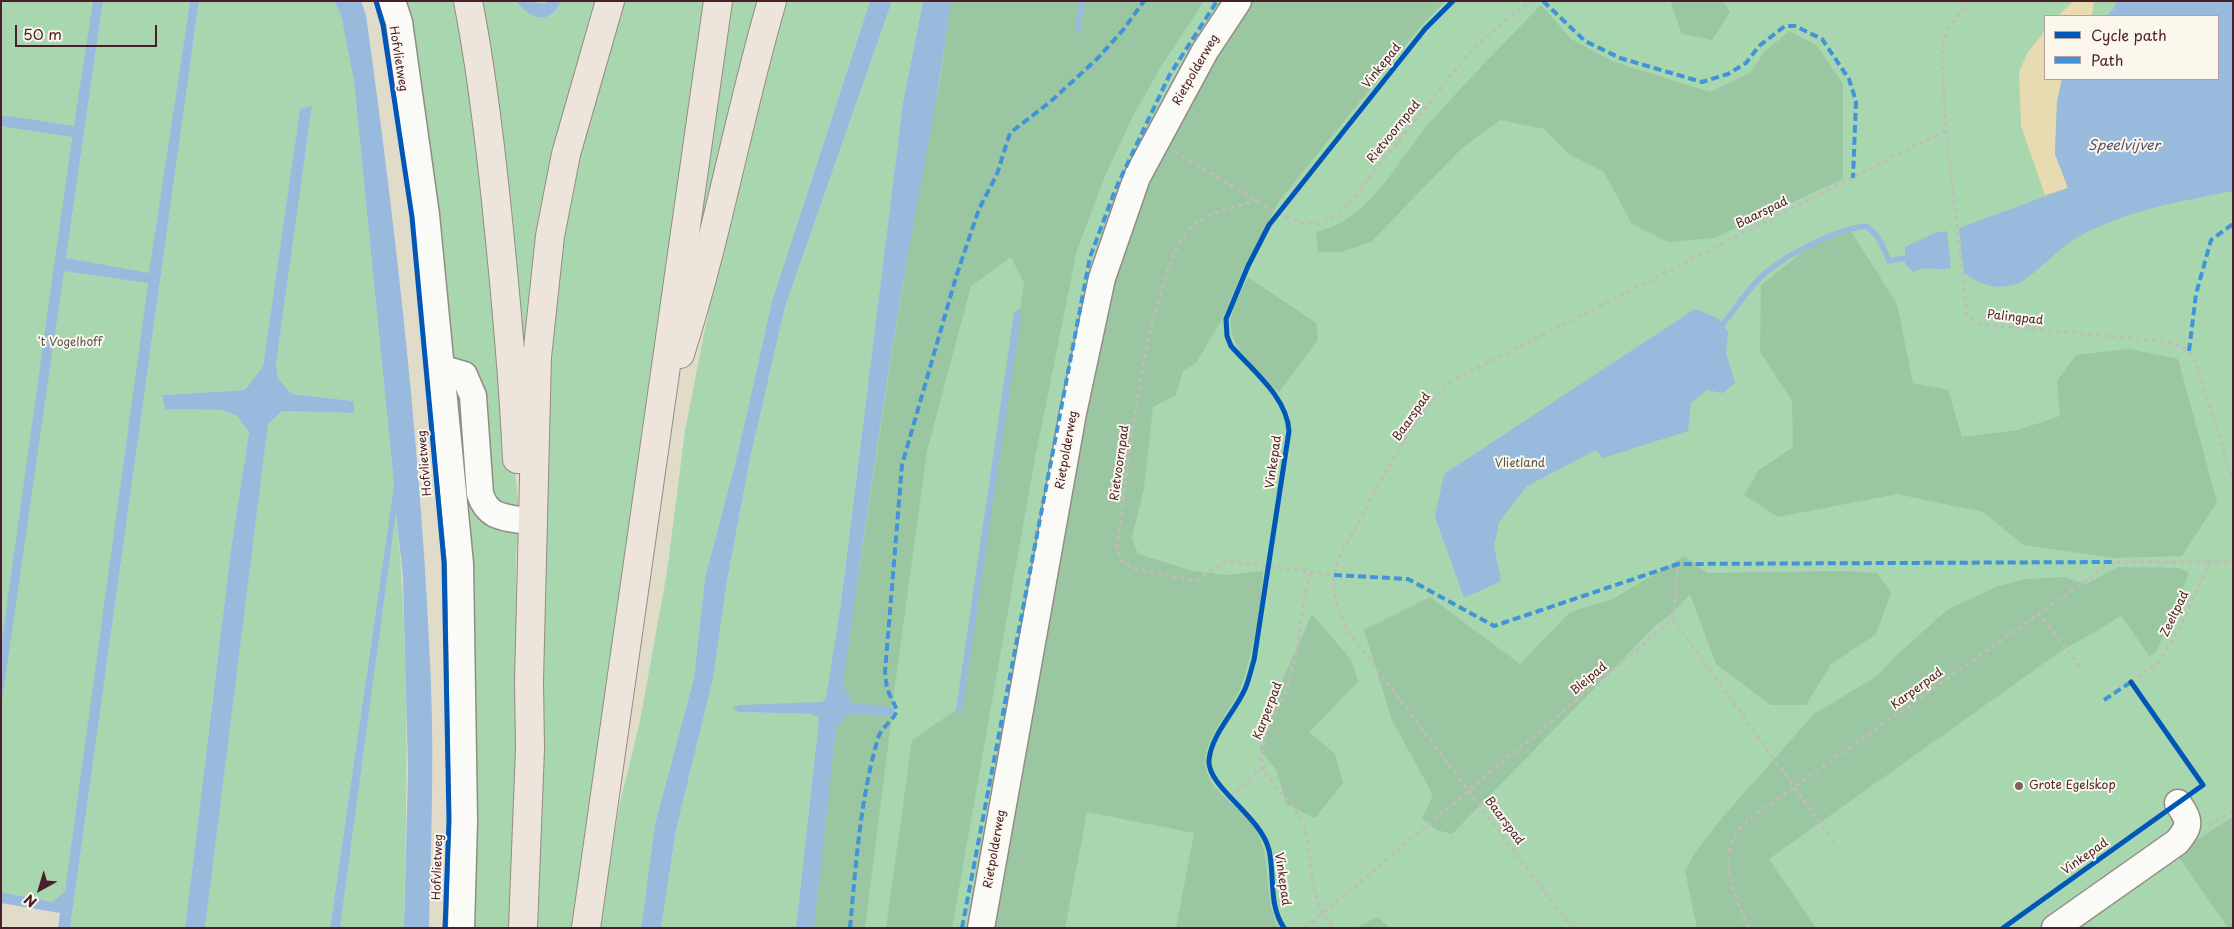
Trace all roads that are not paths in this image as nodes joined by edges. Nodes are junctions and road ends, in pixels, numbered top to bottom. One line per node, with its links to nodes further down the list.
1 (392, 1): 7 (street, Hofvlietweg)
2 (468, 1): 9 (highway)
3 (610, 1): 10 (highway)
4 (718, 1): 8 (highway)
5 (772, 1): 8 (highway)
6 (1238, 1): 15 (street, Rietpolderweg)
7 (440, 368): 9 (street); 12 (street, Hofvlietweg)
8 (658, 424): 14 (highway)
9 (520, 520): 10 (highway)
10 (529, 681): 13 (highway)
11 (2178, 803): 16 (street)
12 (461, 928)
13 (523, 928)
14 (586, 928)
15 (981, 928)
16 (2055, 928)

